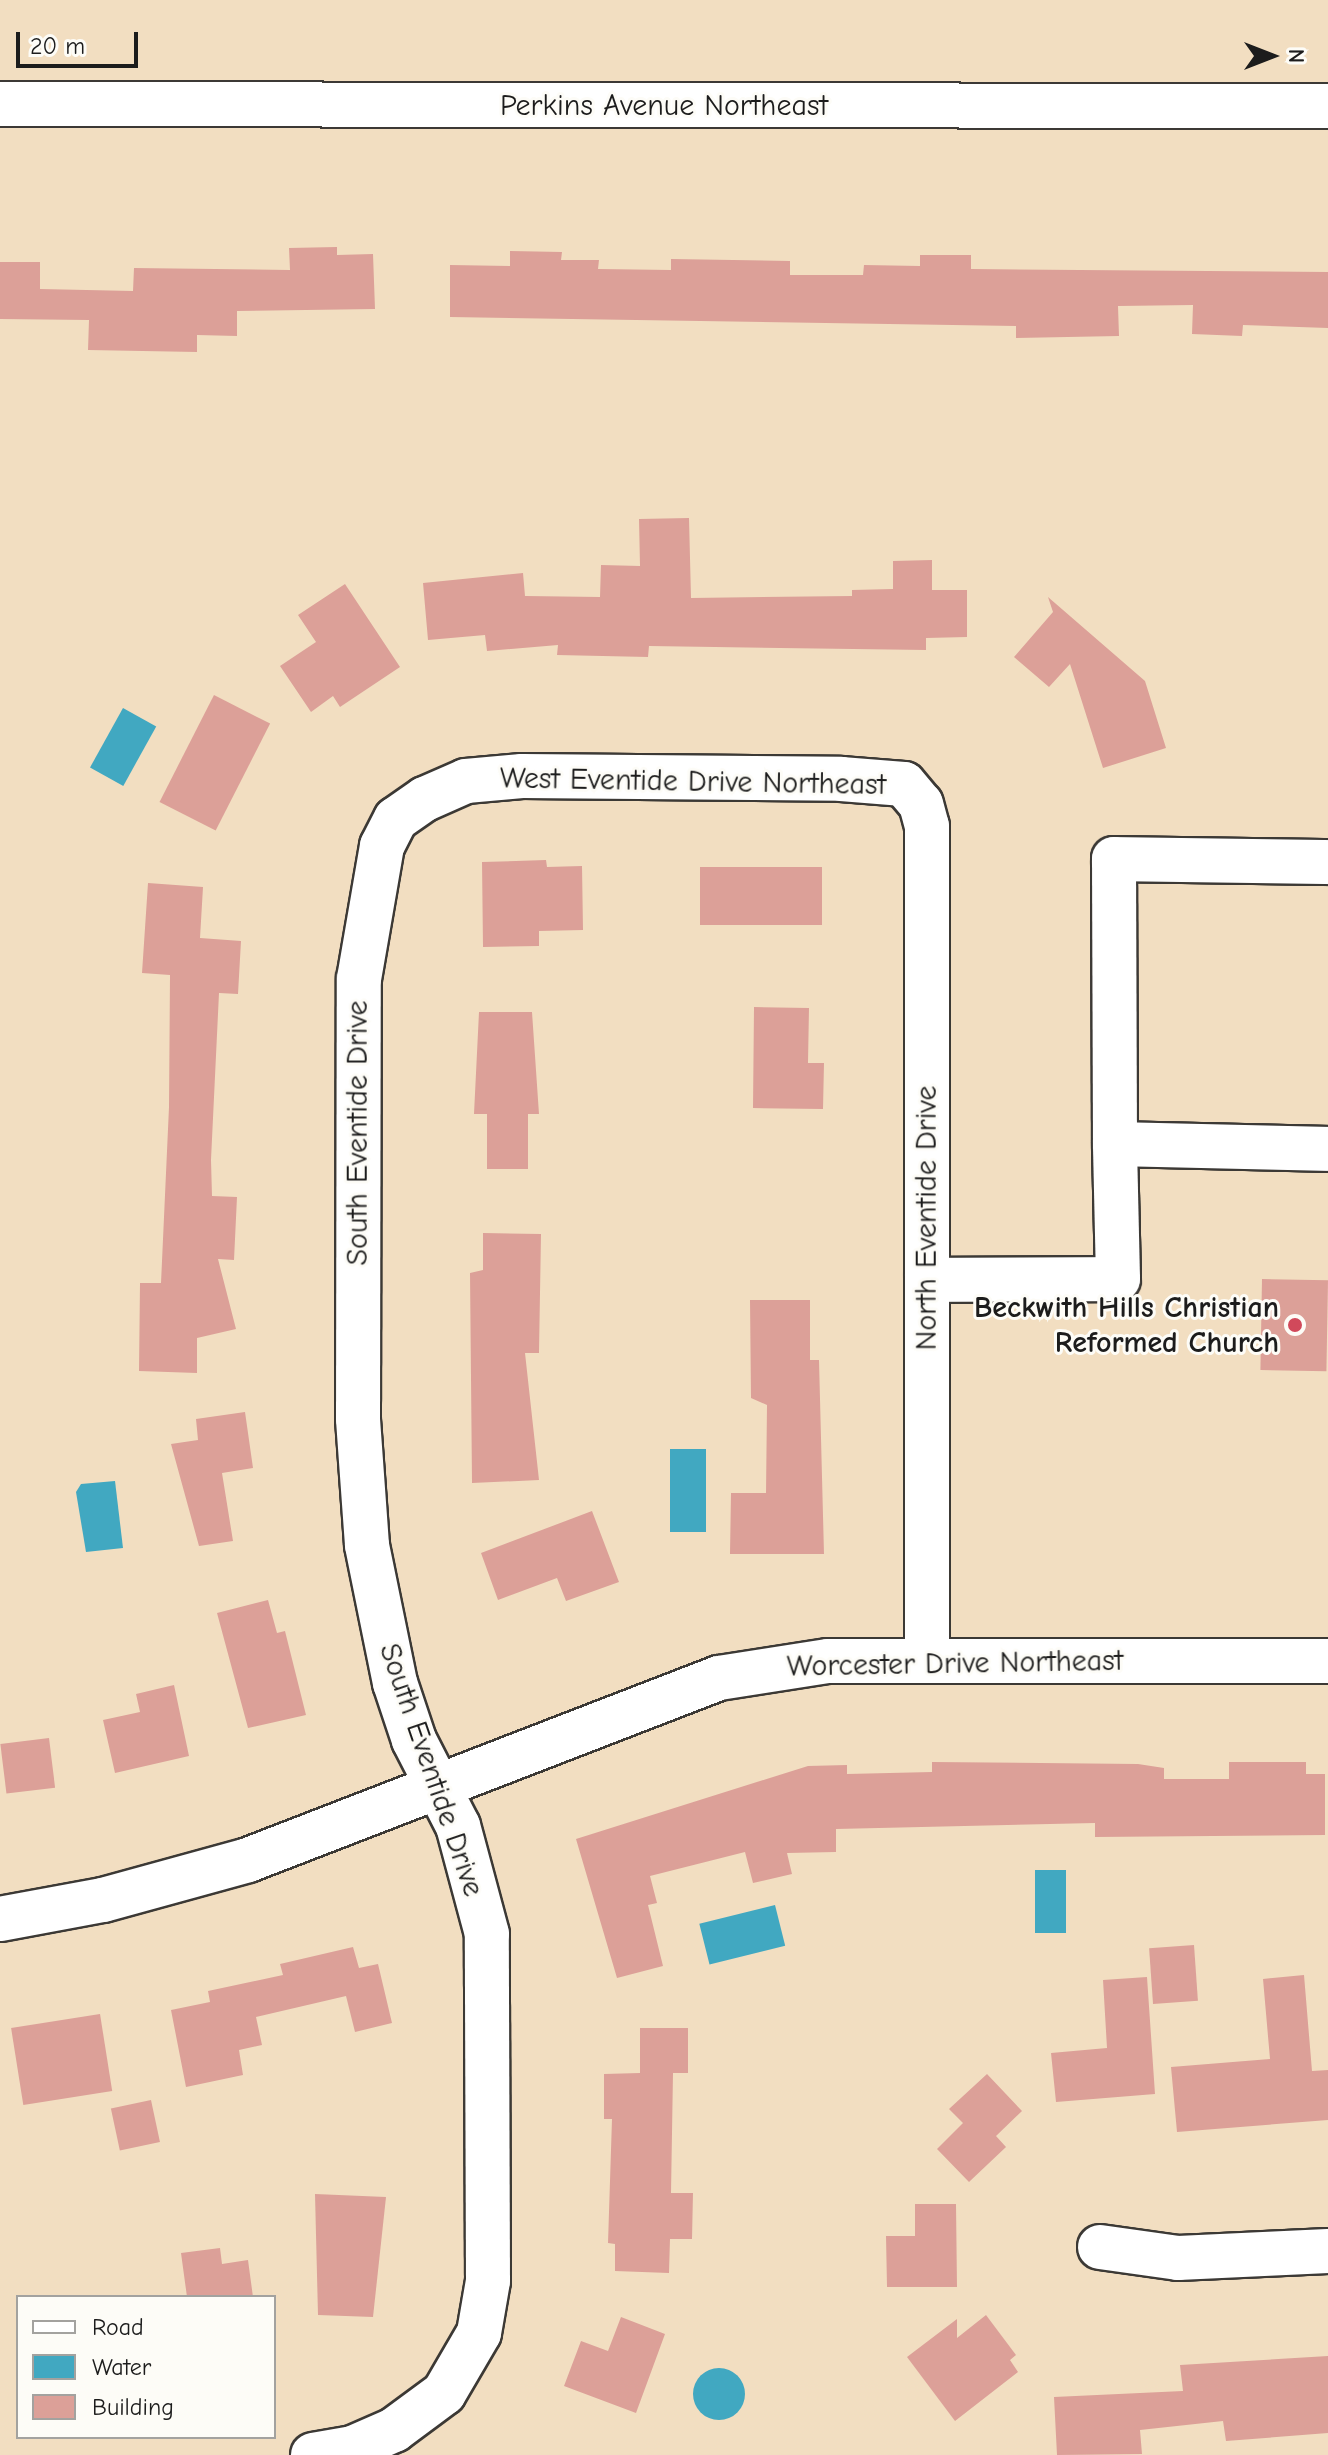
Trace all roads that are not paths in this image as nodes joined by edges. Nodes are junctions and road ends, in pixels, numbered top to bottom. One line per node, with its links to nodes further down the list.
1 (0, 104): 2 (street, Perkins Avenue Northeast)
2 (1328, 106)
3 (904, 784): 4 (street, West Eventide Drive Northeast); 8 (street, North Eventide Drive)
4 (396, 819): 11 (street, South Eventide Drive)
5 (1328, 862): 6 (street)
6 (1115, 1144): 7 (street); 8 (street)
7 (1328, 1149)
8 (927, 1280): 9 (street, North Eventide Drive)
9 (927, 1659): 10 (street, Worcester Drive Northeast); 11 (street, Worcester Drive Northeast)
10 (1328, 1661)
11 (436, 1786): 12 (street, Worcester Drive Northeast); 15 (street, South Eventide Drive)
12 (0, 1919)
13 (1100, 2247): 14 (street)
14 (1328, 2251)
15 (313, 2455)

